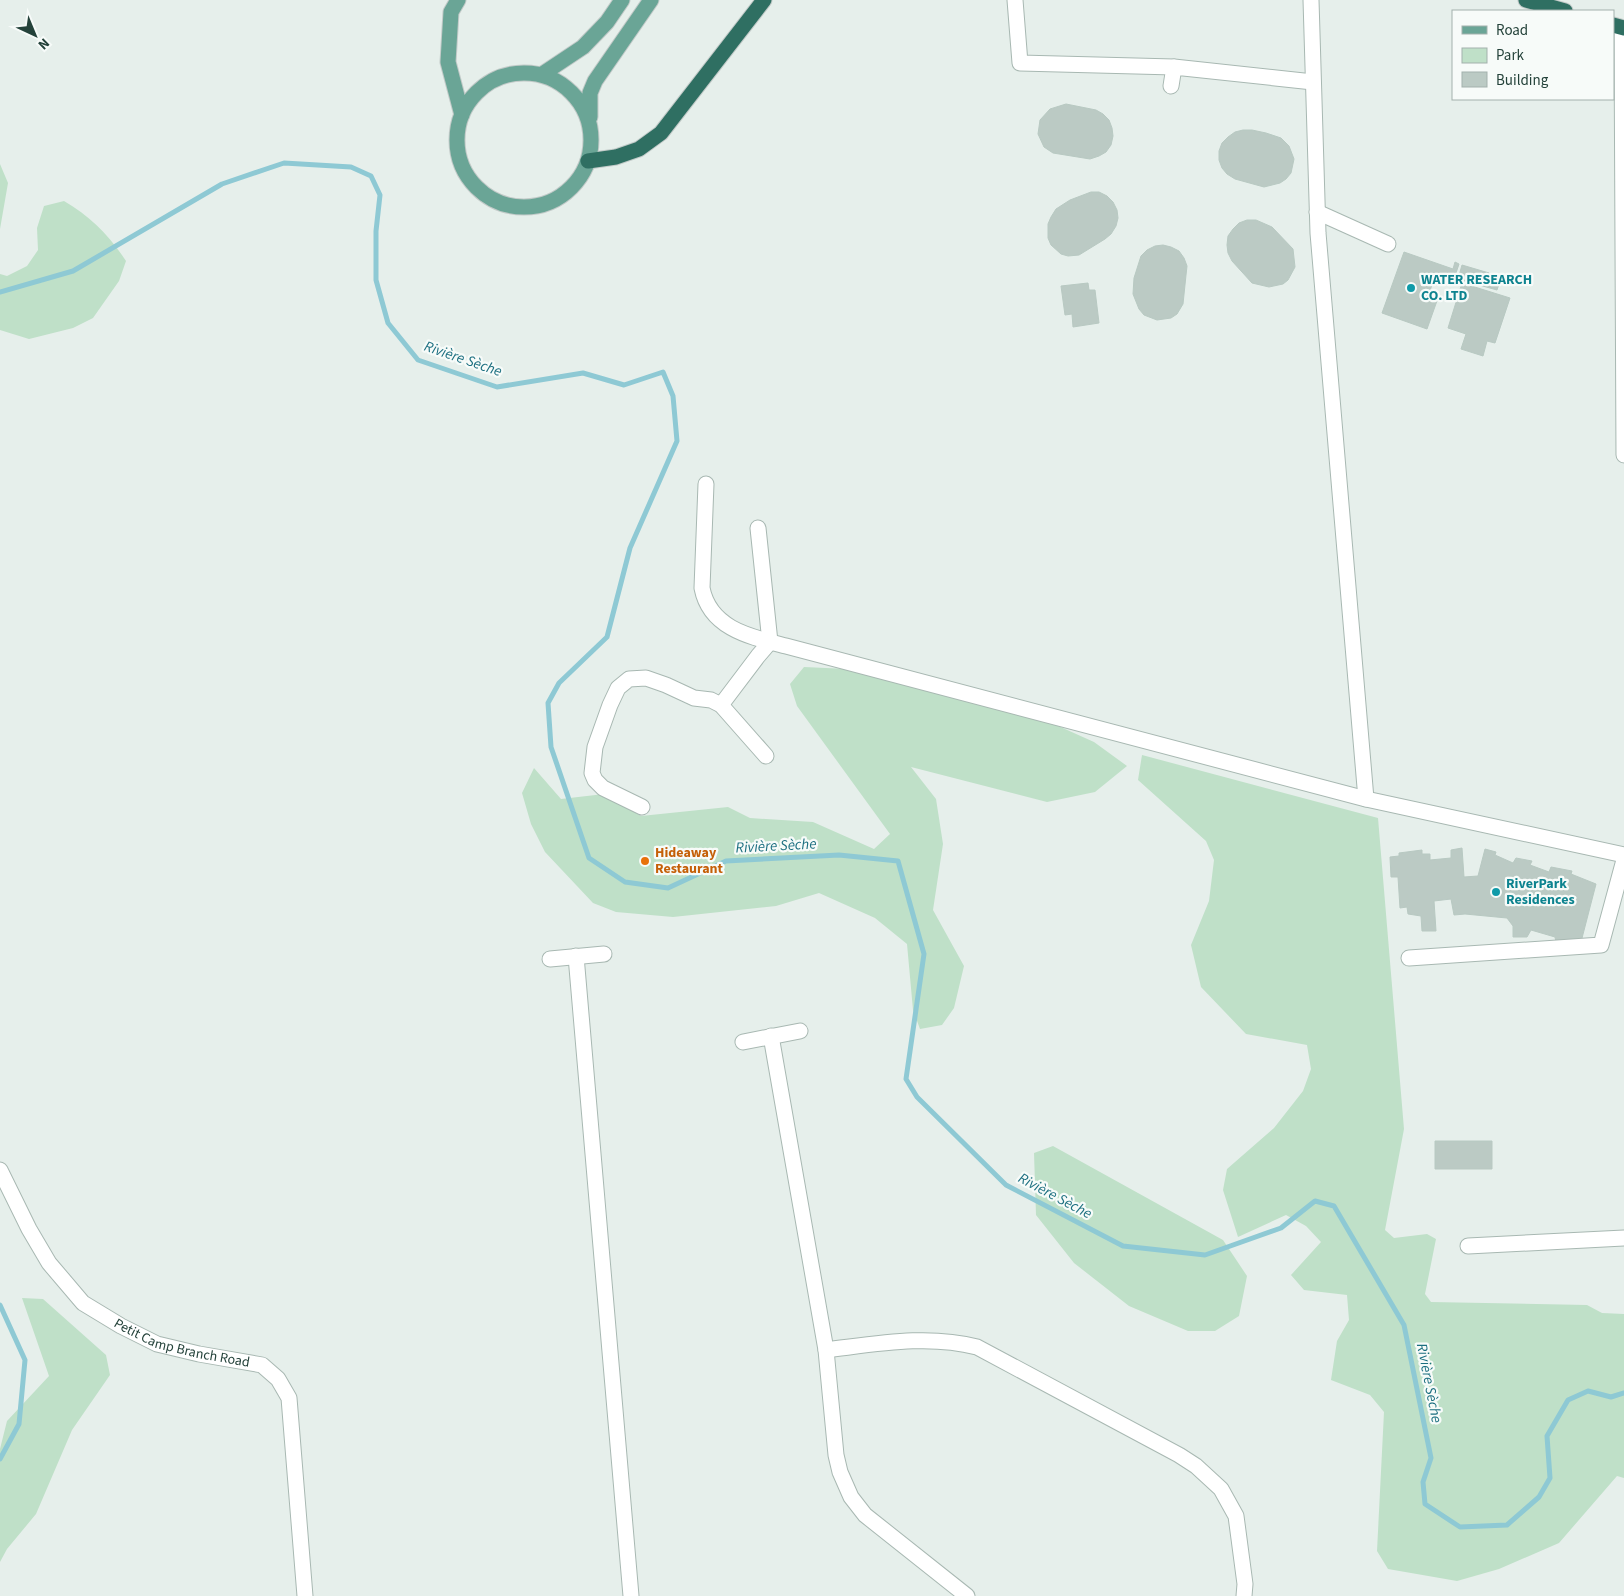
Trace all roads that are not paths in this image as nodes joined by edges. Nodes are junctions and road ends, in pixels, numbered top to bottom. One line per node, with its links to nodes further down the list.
1 (458, 0): 14 (main road)
2 (622, 0): 11 (main road)
3 (651, 0): 15 (main road)
4 (764, 0): 16 (highway)
5 (1015, 0): 10 (street)
6 (1311, 0): 12 (street)
7 (1526, 0): 8 (highway)
8 (1561, 10)
9 (1620, 30): 19 (street)
10 (1174, 67): 12 (street); 13 (street)
11 (541, 75): 14 (main road); 15 (main road)
12 (1313, 82): 17 (street)
13 (1171, 86)
14 (462, 115): 16 (main road)
15 (590, 122): 16 (main road)
16 (588, 161)
17 (1317, 212): 18 (street); 26 (street)
18 (1388, 244)
19 (1624, 451): 20 (street)
20 (1624, 455)
21 (706, 484): 23 (street)
22 (758, 528): 23 (street)
23 (770, 642): 24 (street); 26 (street)
24 (721, 705): 25 (street); 27 (street)
25 (766, 756)
26 (1366, 798): 28 (street)
27 (642, 807)
28 (1624, 855)
29 (1624, 860): 32 (street)
30 (604, 954): 31 (street)
31 (576, 956): 33 (street); 42 (street)
32 (1409, 958)
33 (550, 959)
34 (800, 1031): 35 (street)
35 (771, 1036): 36 (street); 40 (street)
36 (743, 1042)
37 (0, 1170): 41 (street, Petit Camp Branch Road)
38 (1624, 1238): 39 (street)
39 (1468, 1246)
40 (826, 1350): 43 (street); 44 (street)
41 (306, 1596)
42 (631, 1596)
43 (967, 1596)
44 (1244, 1596)

